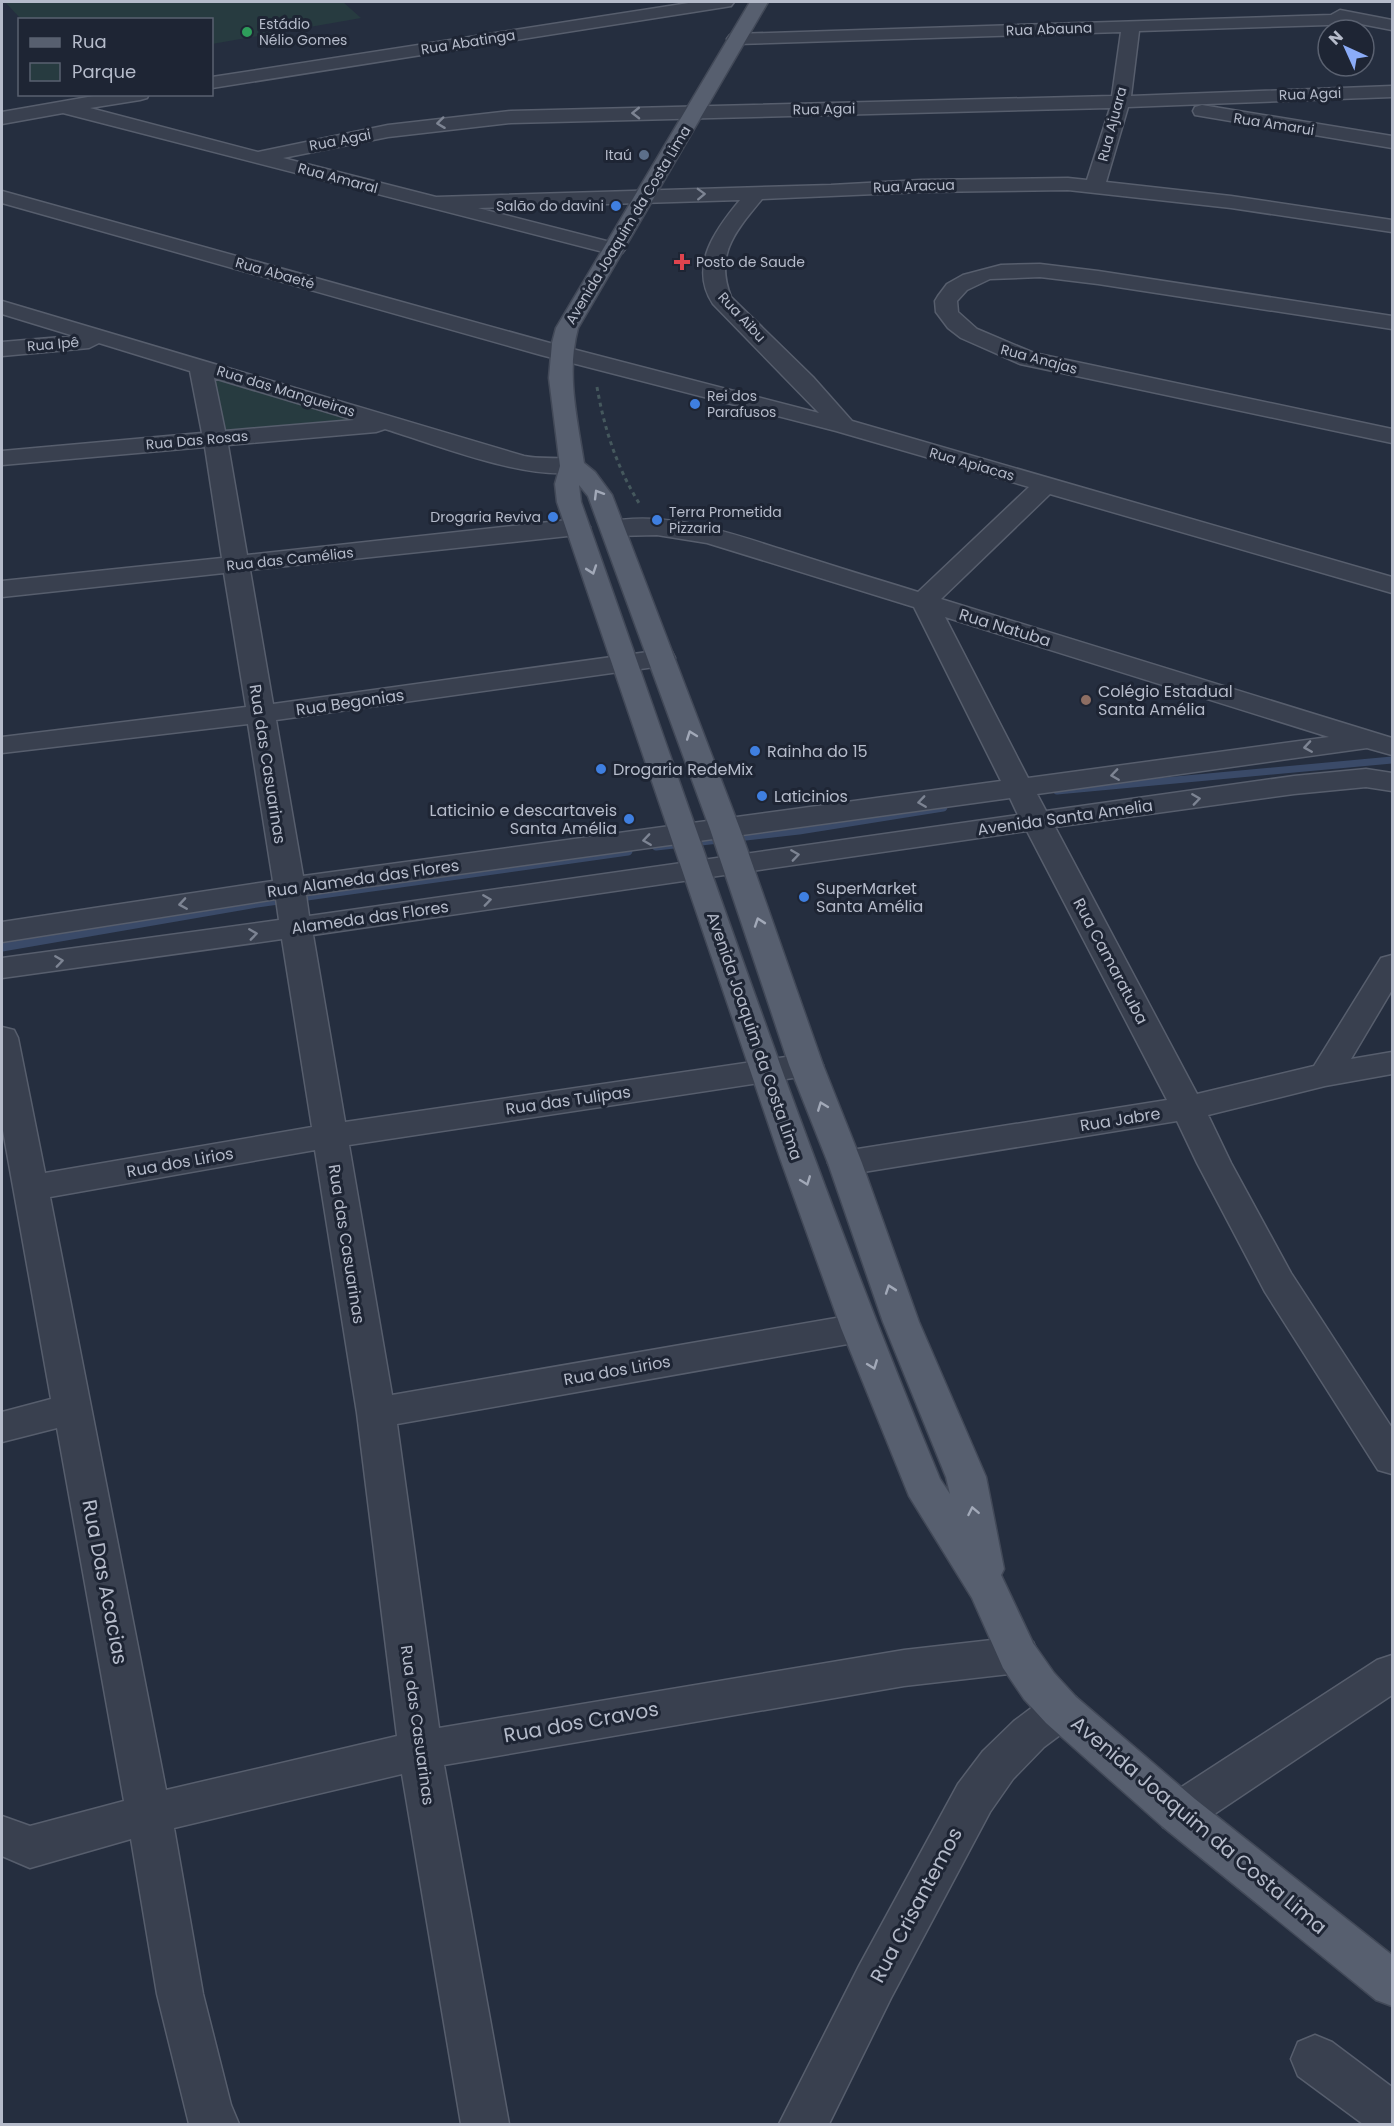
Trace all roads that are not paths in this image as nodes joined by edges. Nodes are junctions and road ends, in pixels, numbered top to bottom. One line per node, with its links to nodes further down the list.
1 (725, 2): 10 (street, Rua Abatinga)
2 (759, 2): 9 (main road, Avenida Joaquim da Costa Lima)
3 (1286, 3): 4 (street, Rua Abauna)
4 (1352, 18)
5 (1316, 21): 8 (street, Rua Abauna)
6 (1376, 22): 7 (street, Rua Abauna)
7 (1392, 25)
8 (1131, 26): 9 (street, Rua Abauna); 13 (street, Rua Ajuara)
9 (736, 39): 16 (main road, Avenida Joaquim da Costa Lima)
10 (213, 83)
11 (1392, 92): 14 (street, Rua Agai)
12 (128, 96): 15 (street)
13 (1121, 101): 14 (street, Rua Agai); 16 (street, Rua Agai); 20 (street, Rua Ajuara)
14 (1156, 101): 18 (street, Rua Amarui)
15 (62, 107): 17 (street); 19 (street, Rua Amaral)
16 (694, 112): 19 (street, Rua Agai, one-way to 19); 22 (main road, Avenida Joaquim da Costa Lima)
17 (2, 118)
18 (1392, 142)
19 (260, 157): 24 (street, Rua Amaral)
20 (1095, 186): 21 (street, Rua Aracua); 25 (street, Rua Aracua)
21 (757, 192): 22 (street, Rua Aracua, one-way to 21); 34 (street, Rua Aibu)
22 (645, 196): 24 (street, Rua Aracua); 26 (main road, Avenida Joaquim da Costa Lima)
23 (2, 197): 31 (street, Rua Abaeté)
24 (433, 203): 26 (street, Rua Amaral)
25 (1392, 226)
26 (615, 249): 31 (main road, Avenida Joaquim da Costa Lima)
27 (2, 307): 29 (street, Rua das Mangueiras)
28 (1392, 322): 35 (street, Rua Anajas)
29 (105, 339): 30 (street, Rua Ipê); 32 (street, Rua das Mangueiras)
30 (2, 349)
31 (555, 352): 34 (street, Rua Apiacas); 38 (main road, Avenida Joaquim da Costa Lima)
32 (201, 365): 33 (street, Rua das Mangueiras); 36 (street, Rua das Casuarinas)
33 (393, 424): 36 (street, Rua Das Rosas); 38 (street, Rua das Mangueiras)
34 (844, 426): 39 (street, Rua Apiacas)
35 (1392, 436)
36 (215, 438): 37 (street, Rua Das Rosas); 42 (street, Rua das Casuarinas)
37 (2, 458)
38 (572, 466): 40 (main road, Avenida Joaquim da Costa Lima); 41 (main road, Avenida Joaquim da Costa Lima, one-way to 38)
39 (1046, 485): 43 (street, Rua Apiacas); 45 (street)
40 (577, 528): 42 (street, Rua das Camélias); 47 (main road, Avenida Joaquim da Costa Lima, one-way to 47)
41 (614, 528): 45 (street, Rua Natuba); 46 (main road, Avenida Joaquim da Costa Lima)
42 (236, 565): 44 (street, Rua das Camélias); 48 (street, Rua das Casuarinas)
43 (1392, 585)
44 (2, 589)
45 (924, 601): 49 (street, Rua Natuba); 52 (street, Rua Camaratuba)
46 (662, 658): 47 (street, Rua Begonias); 54 (main road, Avenida Joaquim da Costa Lima, one-way to 46)
47 (625, 663): 48 (street, Rua Begonias); 55 (main road, Avenida Joaquim da Costa Lima)
48 (260, 714): 50 (street, Rua Begonias); 58 (street, Rua das Casuarinas)
49 (1379, 743): 52 (street, Avenida Santa Amelia, one-way to 52)
50 (2, 745)
51 (1392, 782): 53 (street, Avenida Santa Amelia, one-way to 51)
52 (1019, 788): 53 (street, Rua Camaratuba); 54 (street, Avenida Santa Amelia, one-way to 54)
53 (1038, 821): 56 (street, Avenida Santa Amelia, one-way to 53); 68 (street, Rua Camaratuba)
54 (726, 829): 55 (street, Rua Alameda das Flores); 56 (main road, Avenida Joaquim da Costa Lima)
55 (685, 834): 57 (main road, Avenida Joaquim da Costa Lima); 58 (street, Rua Alameda das Flores, one-way to 58)
56 (738, 863): 57 (street, Alameda das Flores); 65 (main road, Avenida Joaquim da Costa Lima, one-way to 56)
57 (696, 869): 59 (street, Alameda das Flores, one-way to 57); 66 (main road, Avenida Joaquim da Costa Lima)
58 (288, 888): 59 (street, Rua das Casuarinas); 60 (street, Rua Alameda das Flores, one-way to 60)
59 (296, 928): 62 (street, Alameda das Flores, one-way to 59); 69 (street, Rua das Casuarinas)
60 (2, 932)
61 (1392, 966): 67 (street)
62 (2, 968)
63 (2, 1038): 71 (street, Rua Das Acacias)
64 (1392, 1064): 67 (street, Rua Jabre)
65 (806, 1065): 66 (street, Rua das Tulipas); 70 (main road, Avenida Joaquim da Costa Lima, one-way to 65)
66 (767, 1071): 69 (street, Rua das Tulipas); 72 (main road, Avenida Joaquim da Costa Lima, one-way to 72)
67 (1325, 1075): 68 (street, Rua Jabre)
68 (1188, 1108): 70 (street, Rua Jabre); 76 (street, Rua Camaratuba)
69 (329, 1136): 71 (street, Rua dos Lirios); 74 (street, Rua das Casuarinas)
70 (845, 1163): 77 (main road, Avenida Joaquim da Costa Lima, one-way to 70)
71 (31, 1188): 73 (street, Rua Das Acacias)
72 (859, 1328): 74 (street, Rua dos Lirios); 77 (main road, Avenida Joaquim da Costa Lima, one-way to 77)
73 (72, 1409): 75 (street); 83 (street, Rua Das Acacias)
74 (376, 1413): 81 (street, Rua das Casuarinas)
75 (2, 1427)
76 (1392, 1459)
77 (988, 1589): 78 (main road, Avenida Joaquim da Costa Lima)
78 (1018, 1655): 80 (main road, Avenida Joaquim da Costa Lima); 81 (street, Rua dos Cravos)
79 (1392, 1673): 82 (street)
80 (1061, 1710): 82 (main road, Avenida Joaquim da Costa Lima); 90 (street, Rua Crisantemos)
81 (420, 1750): 83 (street, Rua dos Cravos); 89 (street, Rua das Casuarinas)
82 (1179, 1813): 85 (main road, Avenida Joaquim da Costa Lima)
83 (149, 1814): 84 (street, Rua dos Cravos); 88 (street, Rua Das Acacias)
84 (2, 1836)
85 (1392, 1984)
86 (1315, 2059): 87 (street)
87 (1392, 2116)
88 (215, 2124)
89 (485, 2124)
90 (803, 2124)

